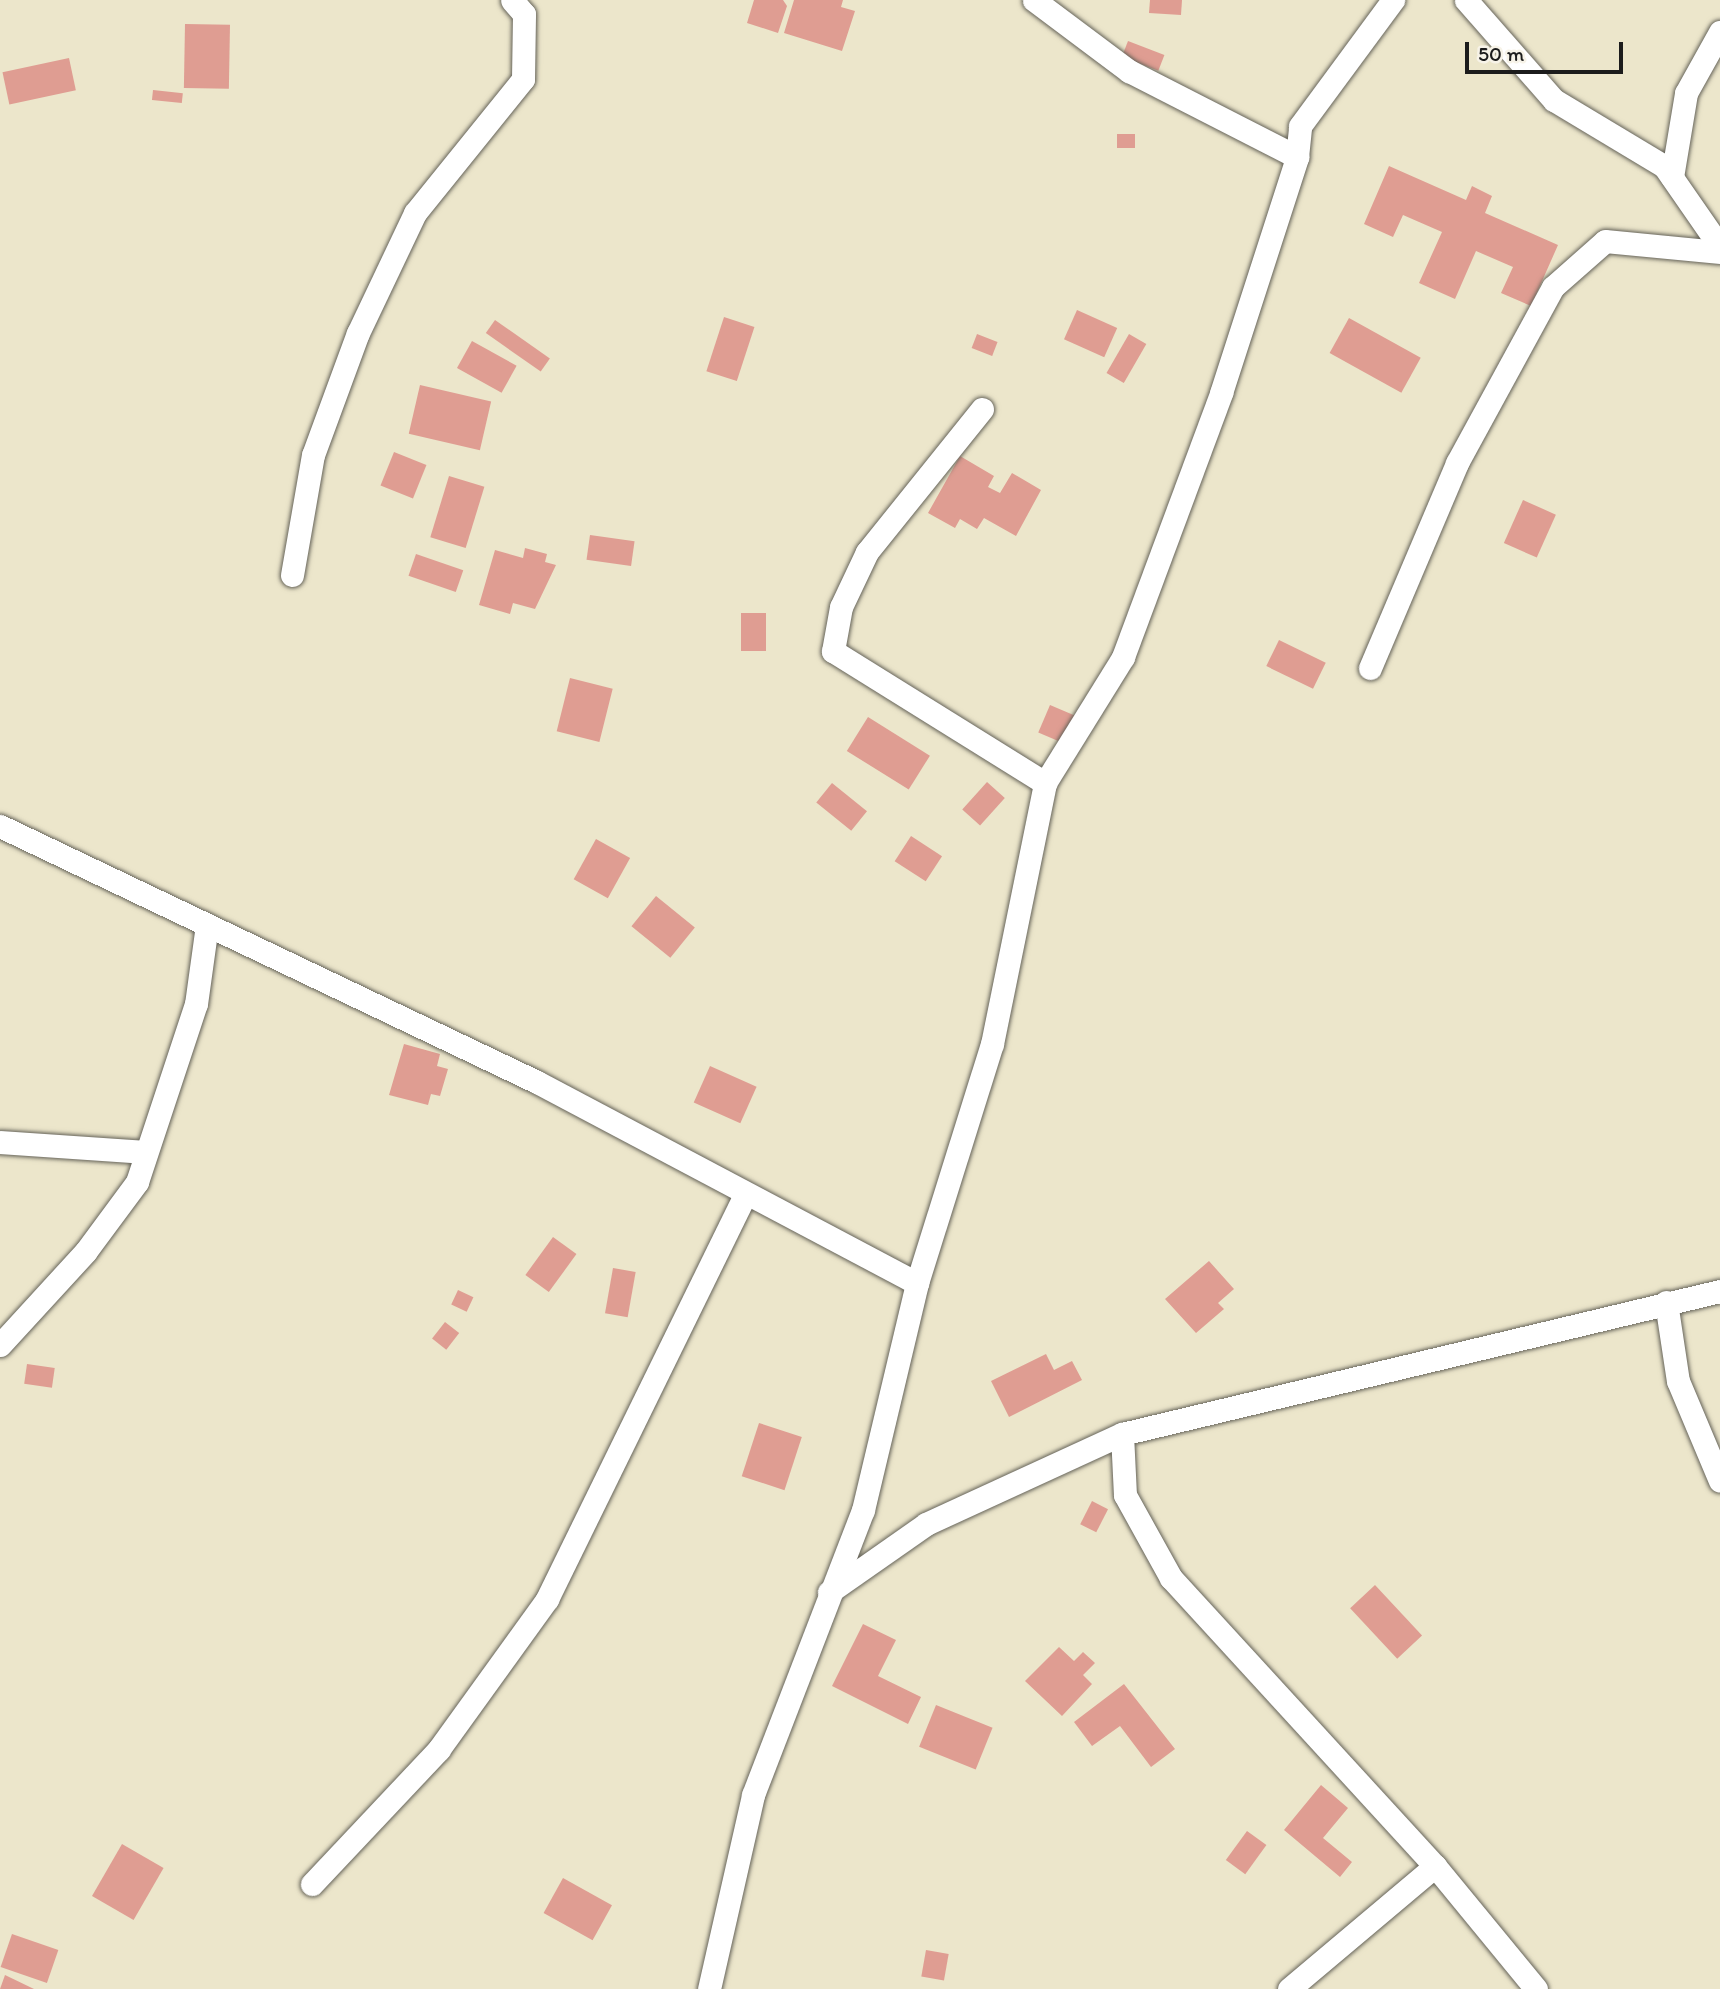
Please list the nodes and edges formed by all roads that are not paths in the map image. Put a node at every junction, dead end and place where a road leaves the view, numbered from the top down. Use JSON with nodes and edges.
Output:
{"nodes":[{"id":1,"x":513,"y":0,"type":"edge"},
{"id":2,"x":1034,"y":0,"type":"edge"},
{"id":3,"x":1392,"y":0,"type":"edge"},
{"id":4,"x":1466,"y":0,"type":"edge"},
{"id":5,"x":1720,"y":32,"type":"edge"},
{"id":6,"x":1297,"y":157,"type":"junction"},
{"id":7,"x":1672,"y":177,"type":"junction"},
{"id":8,"x":1720,"y":249,"type":"edge"},
{"id":9,"x":982,"y":409,"type":"dead end"},
{"id":10,"x":292,"y":576,"type":"dead end"},
{"id":11,"x":1370,"y":668,"type":"dead end"},
{"id":12,"x":1045,"y":783,"type":"junction"},
{"id":13,"x":0,"y":825,"type":"edge"},
{"id":14,"x":207,"y":925,"type":"junction"},
{"id":15,"x":0,"y":1142,"type":"edge"},
{"id":16,"x":146,"y":1152,"type":"junction"},
{"id":17,"x":745,"y":1194,"type":"junction"},
{"id":18,"x":917,"y":1283,"type":"junction"},
{"id":19,"x":1720,"y":1291,"type":"edge"},
{"id":20,"x":1666,"y":1302,"type":"junction"},
{"id":21,"x":0,"y":1345,"type":"edge"},
{"id":22,"x":1122,"y":1434,"type":"junction"},
{"id":23,"x":1720,"y":1481,"type":"edge"},
{"id":24,"x":829,"y":1592,"type":"junction"},
{"id":25,"x":1435,"y":1866,"type":"junction"},
{"id":26,"x":312,"y":1884,"type":"dead end"},
{"id":27,"x":709,"y":1989,"type":"edge"},
{"id":28,"x":1289,"y":1989,"type":"edge"},
{"id":29,"x":1536,"y":1989,"type":"edge"}],
"edges":[{"from":1,"to":10,"type":"street"},
{"from":2,"to":6,"type":"street"},
{"from":3,"to":6,"type":"street"},
{"from":4,"to":7,"type":"street"},
{"from":5,"to":7,"type":"street"},
{"from":6,"to":12,"type":"street"},
{"from":7,"to":8,"type":"street"},
{"from":8,"to":11,"type":"street"},
{"from":9,"to":12,"type":"street"},
{"from":12,"to":18,"type":"street"},
{"from":13,"to":14,"type":"street"},
{"from":14,"to":16,"type":"street"},
{"from":14,"to":17,"type":"street"},
{"from":15,"to":16,"type":"street"},
{"from":16,"to":21,"type":"street"},
{"from":17,"to":18,"type":"street"},
{"from":17,"to":26,"type":"street"},
{"from":18,"to":24,"type":"street"},
{"from":19,"to":20,"type":"street"},
{"from":20,"to":22,"type":"street"},
{"from":20,"to":23,"type":"street"},
{"from":22,"to":24,"type":"street"},
{"from":22,"to":25,"type":"street"},
{"from":24,"to":27,"type":"street"},
{"from":25,"to":28,"type":"street"},
{"from":25,"to":29,"type":"street"}]}
